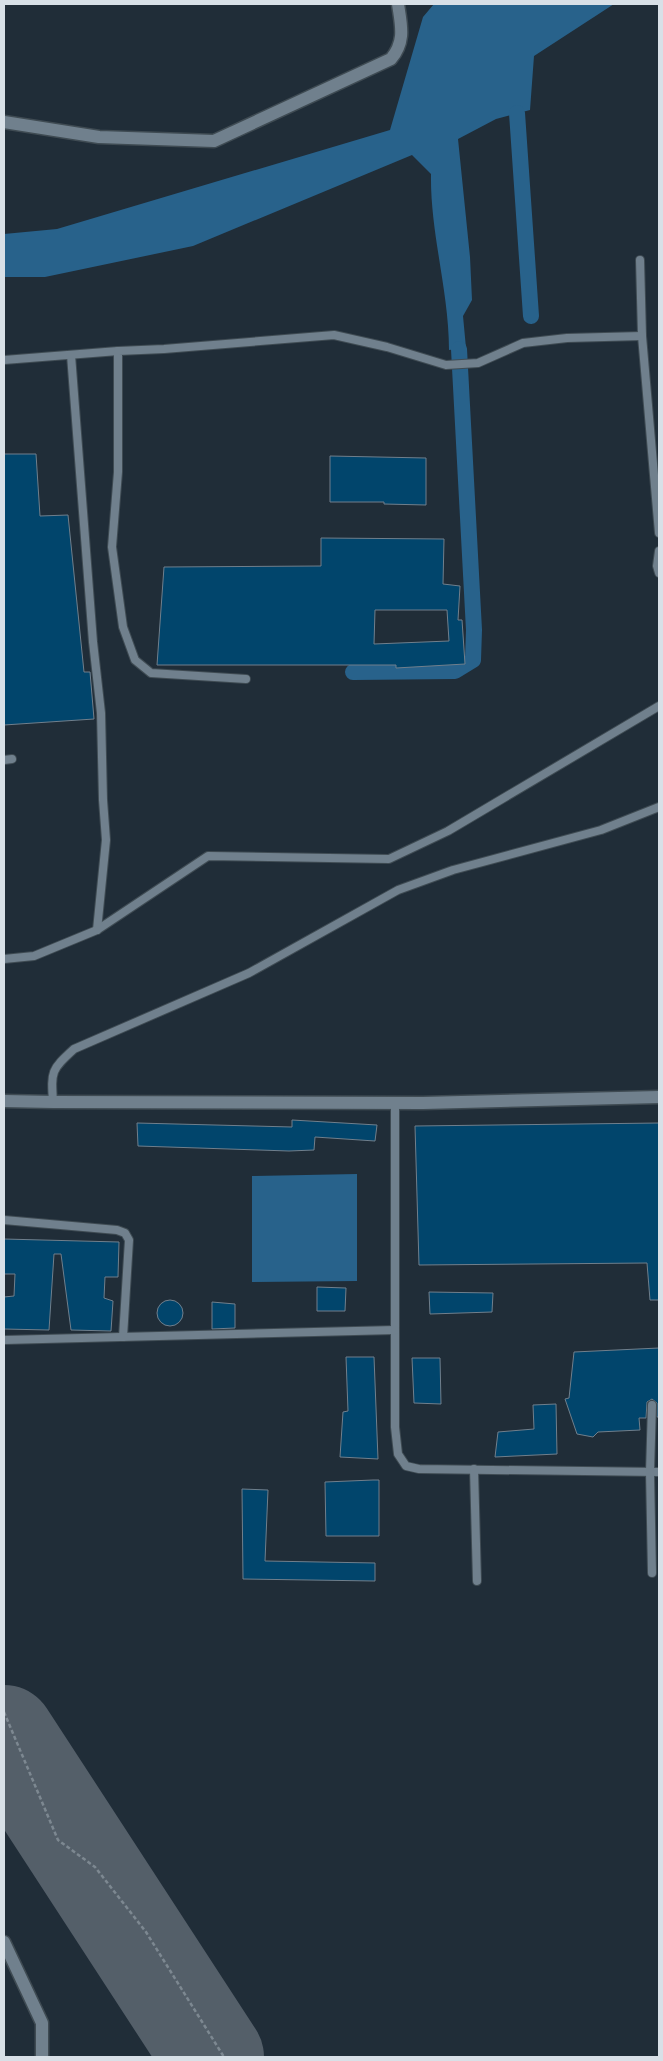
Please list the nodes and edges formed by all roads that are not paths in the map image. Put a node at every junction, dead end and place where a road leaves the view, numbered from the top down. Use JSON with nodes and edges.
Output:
{"nodes":[{"id":1,"x":398,"y":4,"type":"edge"},
{"id":2,"x":4,"y":122,"type":"edge"},
{"id":3,"x":640,"y":260,"type":"dead end"},
{"id":4,"x":642,"y":336,"type":"junction"},
{"id":5,"x":118,"y":351,"type":"junction"},
{"id":6,"x":70,"y":354,"type":"junction"},
{"id":7,"x":4,"y":360,"type":"edge"},
{"id":8,"x":659,"y":533,"type":"edge"},
{"id":9,"x":659,"y":552,"type":"edge"},
{"id":10,"x":659,"y":573,"type":"edge"},
{"id":11,"x":246,"y":679,"type":"dead end"},
{"id":12,"x":659,"y":706,"type":"edge"},
{"id":13,"x":659,"y":807,"type":"edge"},
{"id":14,"x":97,"y":930,"type":"junction"},
{"id":15,"x":4,"y":959,"type":"edge"},
{"id":16,"x":659,"y":1097,"type":"edge"},
{"id":17,"x":4,"y":1101,"type":"edge"},
{"id":18,"x":53,"y":1102,"type":"junction"},
{"id":19,"x":395,"y":1103,"type":"junction"},
{"id":20,"x":4,"y":1220,"type":"edge"},
{"id":21,"x":395,"y":1330,"type":"junction"},
{"id":22,"x":123,"y":1337,"type":"junction"},
{"id":23,"x":4,"y":1340,"type":"edge"},
{"id":24,"x":652,"y":1406,"type":"dead end"},
{"id":25,"x":474,"y":1469,"type":"junction"},
{"id":26,"x":650,"y":1472,"type":"junction"},
{"id":27,"x":659,"y":1472,"type":"edge"},
{"id":28,"x":652,"y":1573,"type":"dead end"},
{"id":29,"x":477,"y":1581,"type":"dead end"},
{"id":30,"x":4,"y":1942,"type":"edge"},
{"id":31,"x":42,"y":2057,"type":"edge"}],
"edges":[{"from":1,"to":2,"type":"street"},
{"from":3,"to":4,"type":"lane"},
{"from":4,"to":5,"type":"lane"},
{"from":4,"to":8,"type":"lane"},
{"from":5,"to":6,"type":"lane"},
{"from":5,"to":11,"type":"lane"},
{"from":6,"to":7,"type":"lane"},
{"from":6,"to":14,"type":"lane"},
{"from":9,"to":10,"type":"lane"},
{"from":12,"to":14,"type":"lane"},
{"from":13,"to":18,"type":"lane"},
{"from":14,"to":15,"type":"lane"},
{"from":16,"to":19,"type":"street"},
{"from":17,"to":18,"type":"street"},
{"from":18,"to":19,"type":"street"},
{"from":19,"to":21,"type":"lane"},
{"from":20,"to":22,"type":"lane"},
{"from":21,"to":22,"type":"lane"},
{"from":21,"to":25,"type":"lane"},
{"from":22,"to":23,"type":"lane"},
{"from":24,"to":26,"type":"lane"},
{"from":25,"to":26,"type":"lane"},
{"from":25,"to":29,"type":"lane"},
{"from":26,"to":27,"type":"lane"},
{"from":26,"to":28,"type":"lane"},
{"from":30,"to":31,"type":"street"}]}
